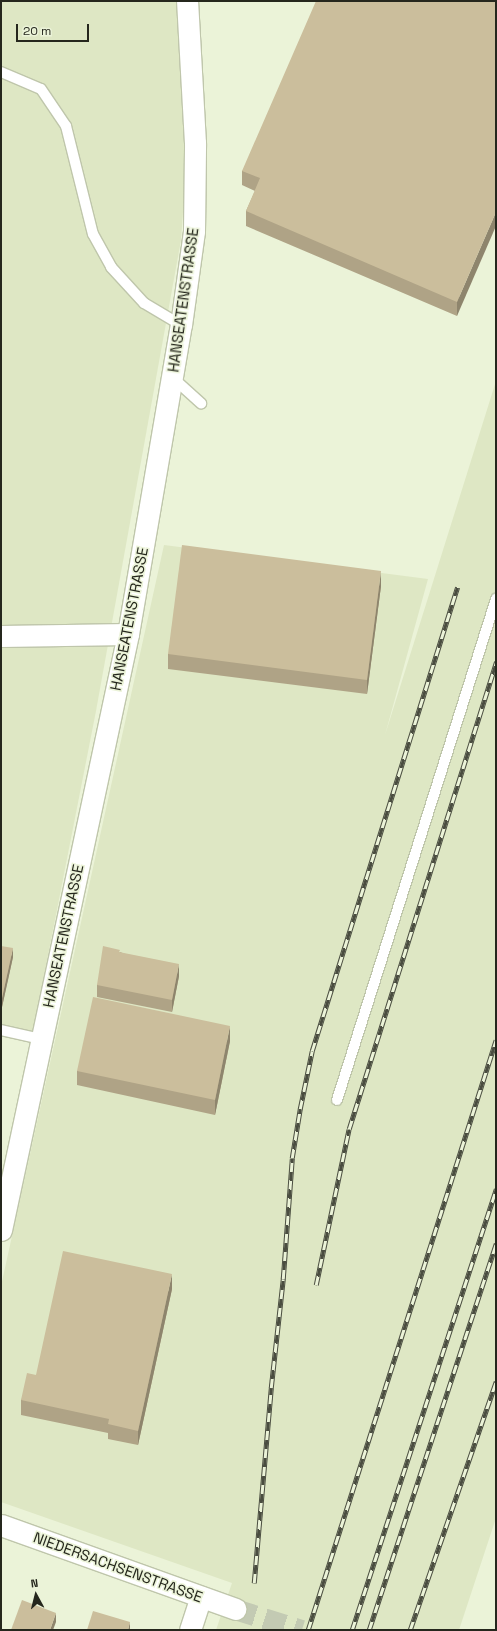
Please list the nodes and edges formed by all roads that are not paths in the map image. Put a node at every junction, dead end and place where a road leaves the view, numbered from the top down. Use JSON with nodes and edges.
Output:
{"nodes":[{"id":1,"x":187,"y":1,"type":"edge"},
{"id":2,"x":1,"y":72,"type":"edge"},
{"id":3,"x":181,"y":325,"type":"junction"},
{"id":4,"x":173,"y":378,"type":"junction"},
{"id":5,"x":201,"y":403,"type":"dead end"},
{"id":6,"x":496,"y":599,"type":"edge"},
{"id":7,"x":128,"y":634,"type":"junction"},
{"id":8,"x":1,"y":636,"type":"edge"},
{"id":9,"x":1,"y":1030,"type":"edge"},
{"id":10,"x":41,"y":1039,"type":"junction"},
{"id":11,"x":337,"y":1100,"type":"dead end"},
{"id":12,"x":1,"y":1230,"type":"edge"},
{"id":13,"x":1,"y":1525,"type":"edge"},
{"id":14,"x":201,"y":1597,"type":"junction"},
{"id":15,"x":235,"y":1609,"type":"tunnel mouth"},
{"id":16,"x":190,"y":1630,"type":"edge"}],
"edges":[{"from":1,"to":3,"type":"street","name":"HANSEATENSTRASSE"},
{"from":2,"to":3,"type":"lane"},
{"from":3,"to":4,"type":"street","name":"HANSEATENSTRASSE"},
{"from":4,"to":5,"type":"lane"},
{"from":4,"to":7,"type":"street","name":"HANSEATENSTRASSE"},
{"from":6,"to":11,"type":"lane"},
{"from":7,"to":8,"type":"street"},
{"from":7,"to":10,"type":"street","name":"HANSEATENSTRASSE"},
{"from":9,"to":10,"type":"lane"},
{"from":10,"to":12,"type":"street","name":"HANSEATENSTRASSE"},
{"from":13,"to":14,"type":"street","name":"NIEDERSACHSENSTRASSE"},
{"from":14,"to":15,"type":"street","name":"NIEDERSACHSENSTRASSE"},
{"from":14,"to":16,"type":"street"}]}
